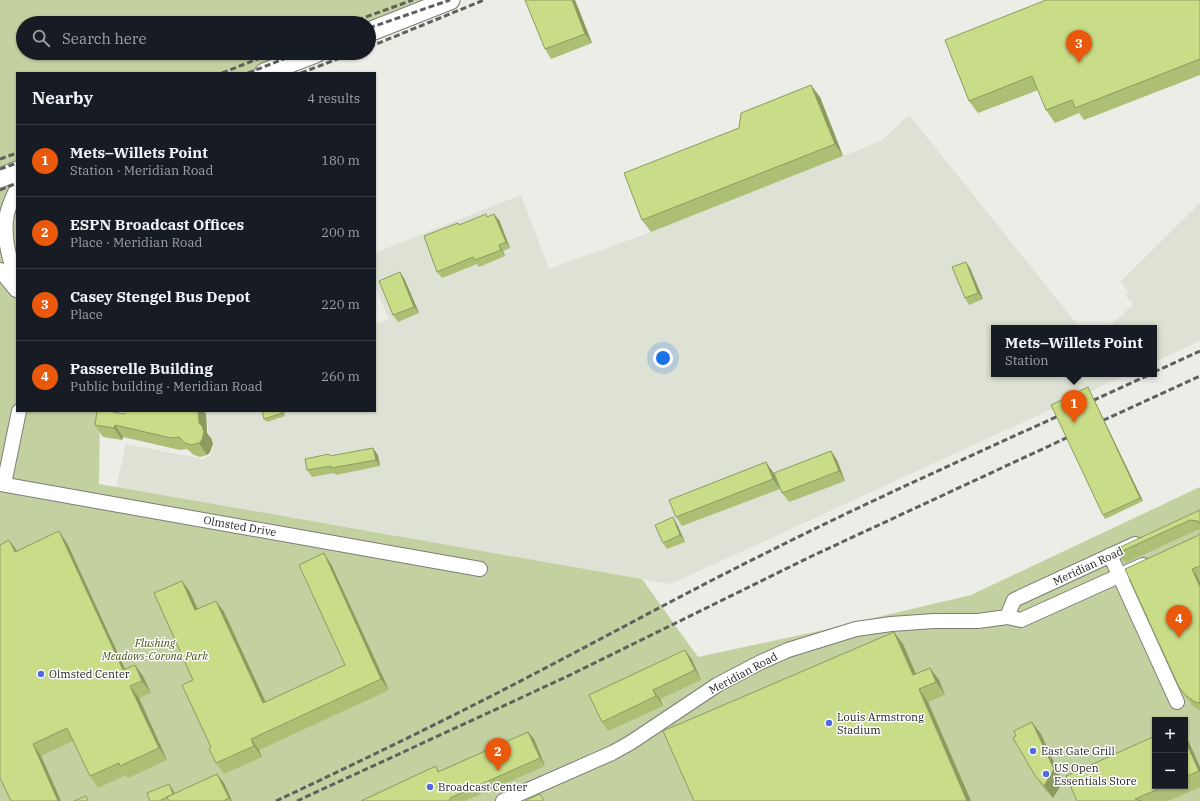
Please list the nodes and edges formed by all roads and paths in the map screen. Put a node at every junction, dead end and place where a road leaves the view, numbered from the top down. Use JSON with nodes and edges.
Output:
{"nodes":[{"id":1,"x":450,"y":0,"type":"edge"},
{"id":2,"x":376,"y":29,"type":"edge"},
{"id":3,"x":298,"y":60,"type":"edge"},
{"id":4,"x":267,"y":72,"type":"edge"},
{"id":5,"x":16,"y":171,"type":"edge"},
{"id":6,"x":0,"y":178,"type":"edge"},
{"id":7,"x":16,"y":191,"type":"edge"},
{"id":8,"x":0,"y":270,"type":"edge"},
{"id":9,"x":16,"y":280,"type":"edge"},
{"id":10,"x":16,"y":291,"type":"edge"},
{"id":11,"x":19,"y":412,"type":"edge"},
{"id":12,"x":2,"y":484,"type":"edge"},
{"id":13,"x":1146,"y":538,"type":"edge"},
{"id":14,"x":1110,"y":555,"type":"junction"},
{"id":15,"x":1157,"y":558,"type":"edge"},
{"id":16,"x":480,"y":568,"type":"dead end"},
{"id":17,"x":1119,"y":576,"type":"junction"},
{"id":18,"x":1007,"y":617,"type":"junction"},
{"id":19,"x":1177,"y":702,"type":"dead end"},
{"id":20,"x":503,"y":801,"type":"edge"}],
"edges":[{"from":1,"to":2,"type":"main road"},
{"from":3,"to":4,"type":"main road"},
{"from":5,"to":6,"type":"main road"},
{"from":7,"to":9,"type":"street"},
{"from":8,"to":10,"type":"street"},
{"from":11,"to":12,"type":"street"},
{"from":12,"to":16,"type":"street","name":"Olmsted Drive"},
{"from":13,"to":14,"type":"street","name":"Meridian Road"},
{"from":14,"to":17,"type":"street"},
{"from":14,"to":18,"type":"street","name":"Meridian Road"},
{"from":15,"to":17,"type":"street","name":"Meridian Road"},
{"from":17,"to":18,"type":"street","name":"Meridian Road"},
{"from":17,"to":19,"type":"street"},
{"from":18,"to":20,"type":"street","name":"Meridian Road"}]}
